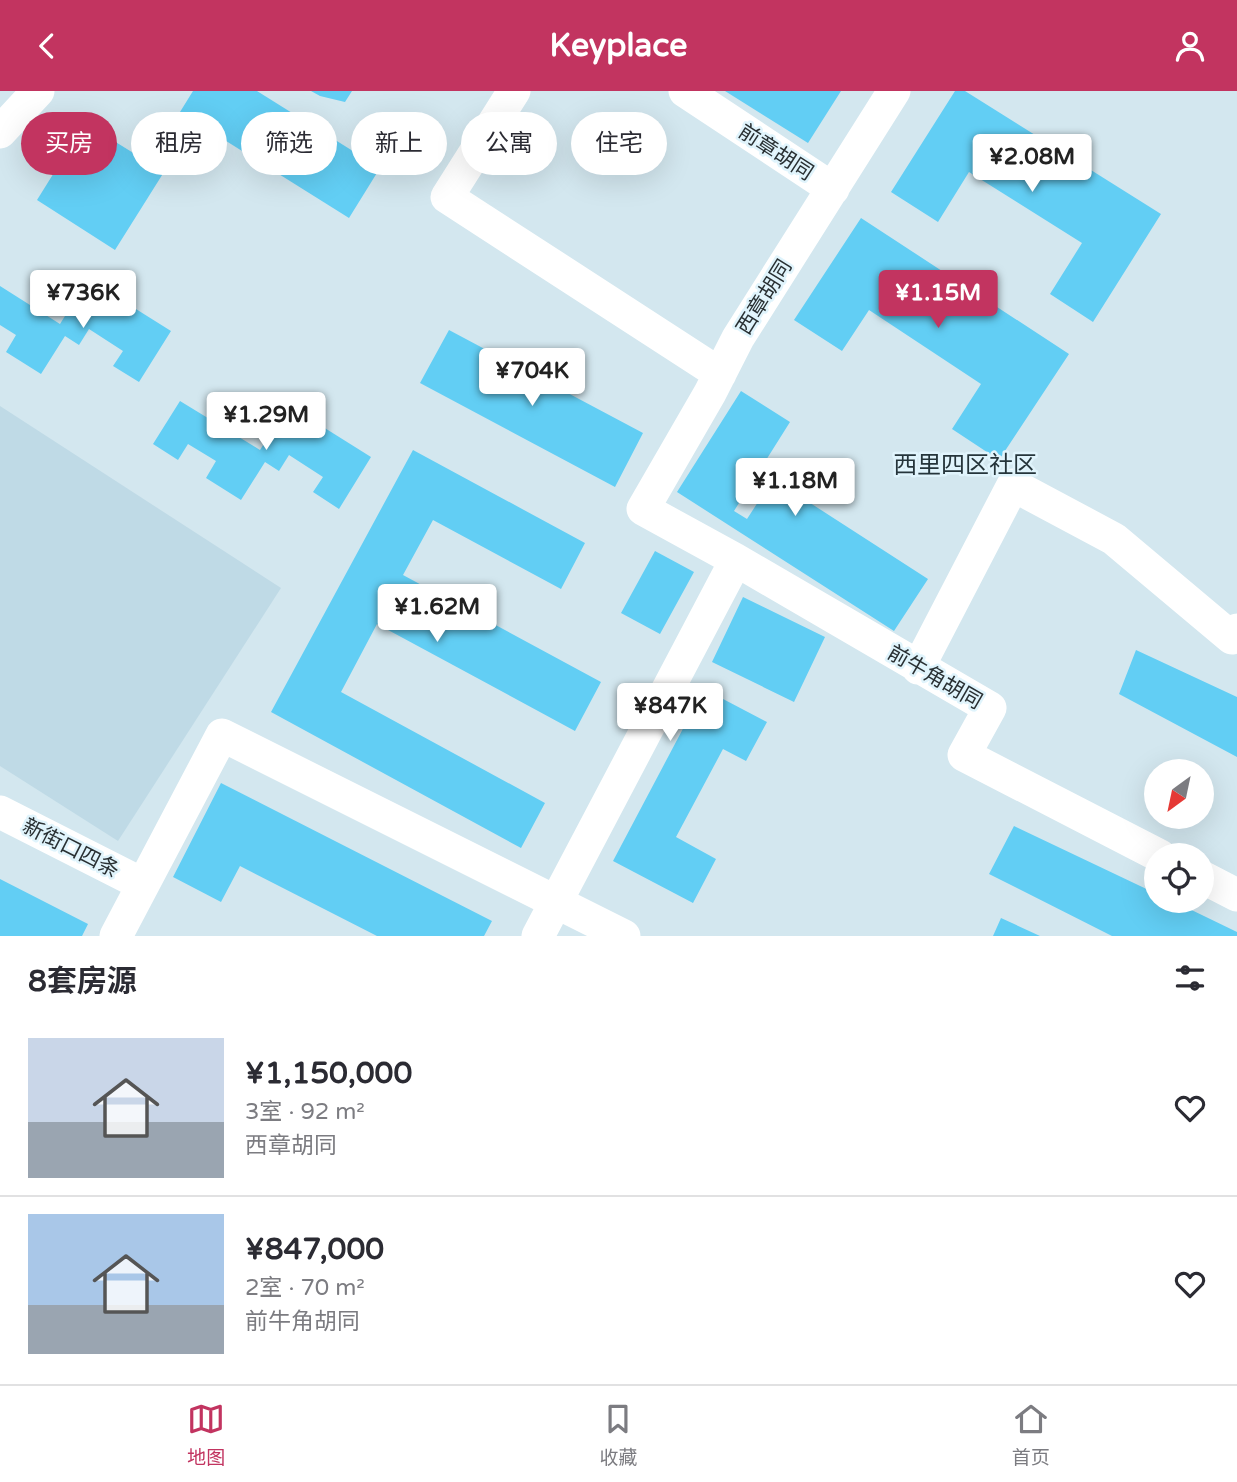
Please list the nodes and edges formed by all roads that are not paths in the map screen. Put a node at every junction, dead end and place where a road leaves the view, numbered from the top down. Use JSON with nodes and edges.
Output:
{"nodes":[{"id":1,"x":38,"y":91,"type":"edge"},
{"id":2,"x":514,"y":91,"type":"edge"},
{"id":3,"x":685,"y":91,"type":"edge"},
{"id":4,"x":894,"y":91,"type":"edge"},
{"id":5,"x":0,"y":132,"type":"edge"},
{"id":6,"x":833,"y":189,"type":"junction"},
{"id":7,"x":720,"y":375,"type":"junction"},
{"id":8,"x":643,"y":509,"type":"joint"},
{"id":9,"x":736,"y":560,"type":"junction"},
{"id":10,"x":1237,"y":630,"type":"edge"},
{"id":11,"x":918,"y":668,"type":"junction"},
{"id":12,"x":0,"y":812,"type":"edge"},
{"id":13,"x":1144,"y":848,"type":"edge"},
{"id":14,"x":1214,"y":883,"type":"edge"},
{"id":15,"x":142,"y":884,"type":"junction"},
{"id":16,"x":1237,"y":895,"type":"edge"},
{"id":17,"x":556,"y":901,"type":"junction"},
{"id":18,"x":116,"y":936,"type":"edge"},
{"id":19,"x":538,"y":936,"type":"edge"},
{"id":20,"x":624,"y":936,"type":"edge"}],
"edges":[{"from":1,"to":5,"type":"street"},
{"from":2,"to":7,"type":"street"},
{"from":3,"to":6,"type":"street","name":"前章胡同"},
{"from":4,"to":6,"type":"street","name":"西章胡同"},
{"from":6,"to":7,"type":"street","name":"西章胡同"},
{"from":7,"to":8,"type":"street","name":"西章胡同"},
{"from":8,"to":9,"type":"street","name":"前牛角胡同"},
{"from":9,"to":11,"type":"street","name":"前牛角胡同"},
{"from":9,"to":17,"type":"street"},
{"from":10,"to":11,"type":"street"},
{"from":11,"to":13,"type":"street","name":"前牛角胡同"},
{"from":12,"to":15,"type":"street","name":"新街口四条"},
{"from":14,"to":16,"type":"street"},
{"from":15,"to":17,"type":"street"},
{"from":15,"to":18,"type":"street"},
{"from":17,"to":19,"type":"street"},
{"from":17,"to":20,"type":"street"}]}
